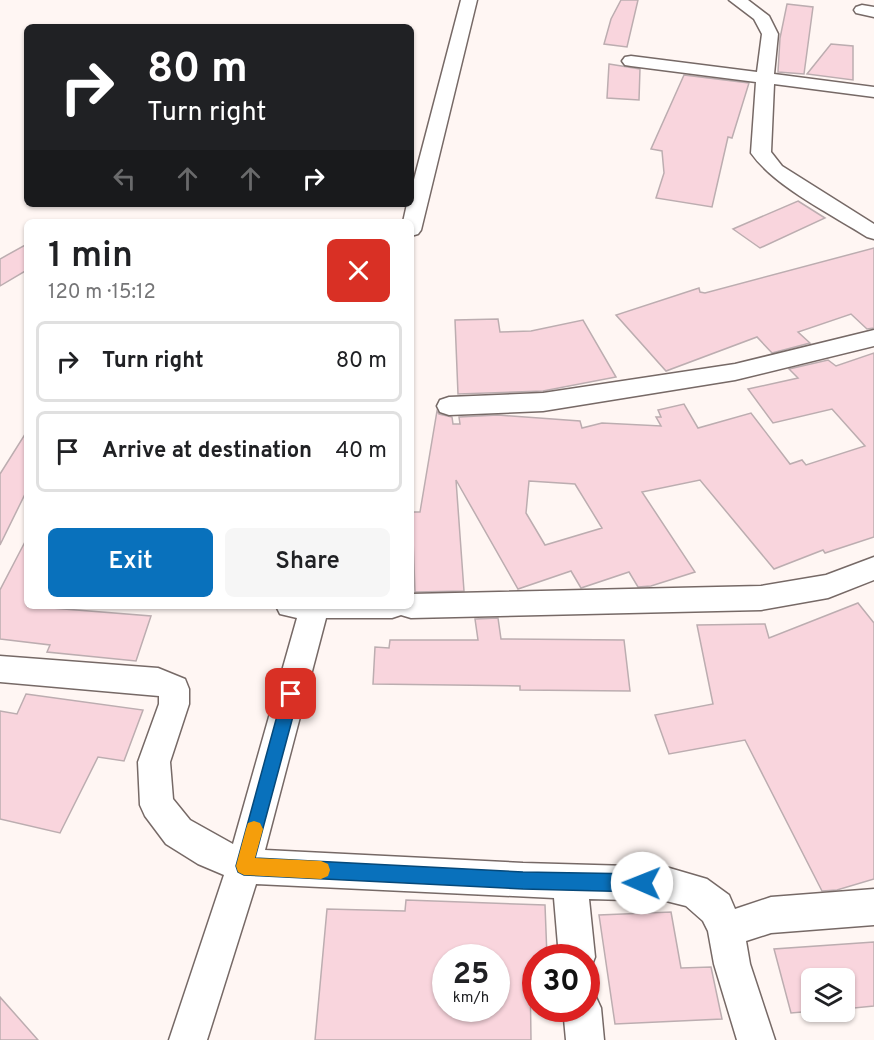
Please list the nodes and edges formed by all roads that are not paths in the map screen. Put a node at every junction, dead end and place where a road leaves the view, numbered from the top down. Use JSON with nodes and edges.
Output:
{"nodes":[{"id":1,"x":469,"y":0,"type":"edge"},
{"id":2,"x":767,"y":2,"type":"dead end"},
{"id":3,"x":744,"y":3,"type":"edge"},
{"id":4,"x":631,"y":61,"type":"dead end"},
{"id":5,"x":765,"y":80,"type":"junction"},
{"id":6,"x":874,"y":92,"type":"edge"},
{"id":7,"x":414,"y":219,"type":"edge"},
{"id":8,"x":874,"y":233,"type":"edge"},
{"id":9,"x":874,"y":338,"type":"edge"},
{"id":10,"x":449,"y":406,"type":"dead end"},
{"id":11,"x":874,"y":568,"type":"edge"},
{"id":12,"x":414,"y":606,"type":"edge"},
{"id":13,"x":306,"y":609,"type":"edge"},
{"id":14,"x":0,"y":669,"type":"edge"},
{"id":15,"x":244,"y":866,"type":"junction"},
{"id":16,"x":570,"y":882,"type":"junction"},
{"id":17,"x":874,"y":907,"type":"edge"},
{"id":18,"x":726,"y":930,"type":"junction"},
{"id":19,"x":576,"y":944,"type":"edge"},
{"id":20,"x":583,"y":1022,"type":"edge"},
{"id":21,"x":188,"y":1040,"type":"edge"},
{"id":22,"x":585,"y":1040,"type":"edge"},
{"id":23,"x":756,"y":1040,"type":"edge"}],
"edges":[{"from":1,"to":7,"type":"street"},
{"from":2,"to":3,"type":"street"},
{"from":3,"to":5,"type":"street"},
{"from":4,"to":5,"type":"street"},
{"from":5,"to":6,"type":"street"},
{"from":5,"to":8,"type":"street"},
{"from":9,"to":10,"type":"street"},
{"from":11,"to":12,"type":"street"},
{"from":13,"to":15,"type":"street"},
{"from":14,"to":15,"type":"street"},
{"from":15,"to":16,"type":"street"},
{"from":15,"to":21,"type":"street"},
{"from":16,"to":18,"type":"street"},
{"from":16,"to":19,"type":"street"},
{"from":17,"to":18,"type":"street"},
{"from":18,"to":23,"type":"street"},
{"from":20,"to":22,"type":"street"}]}
